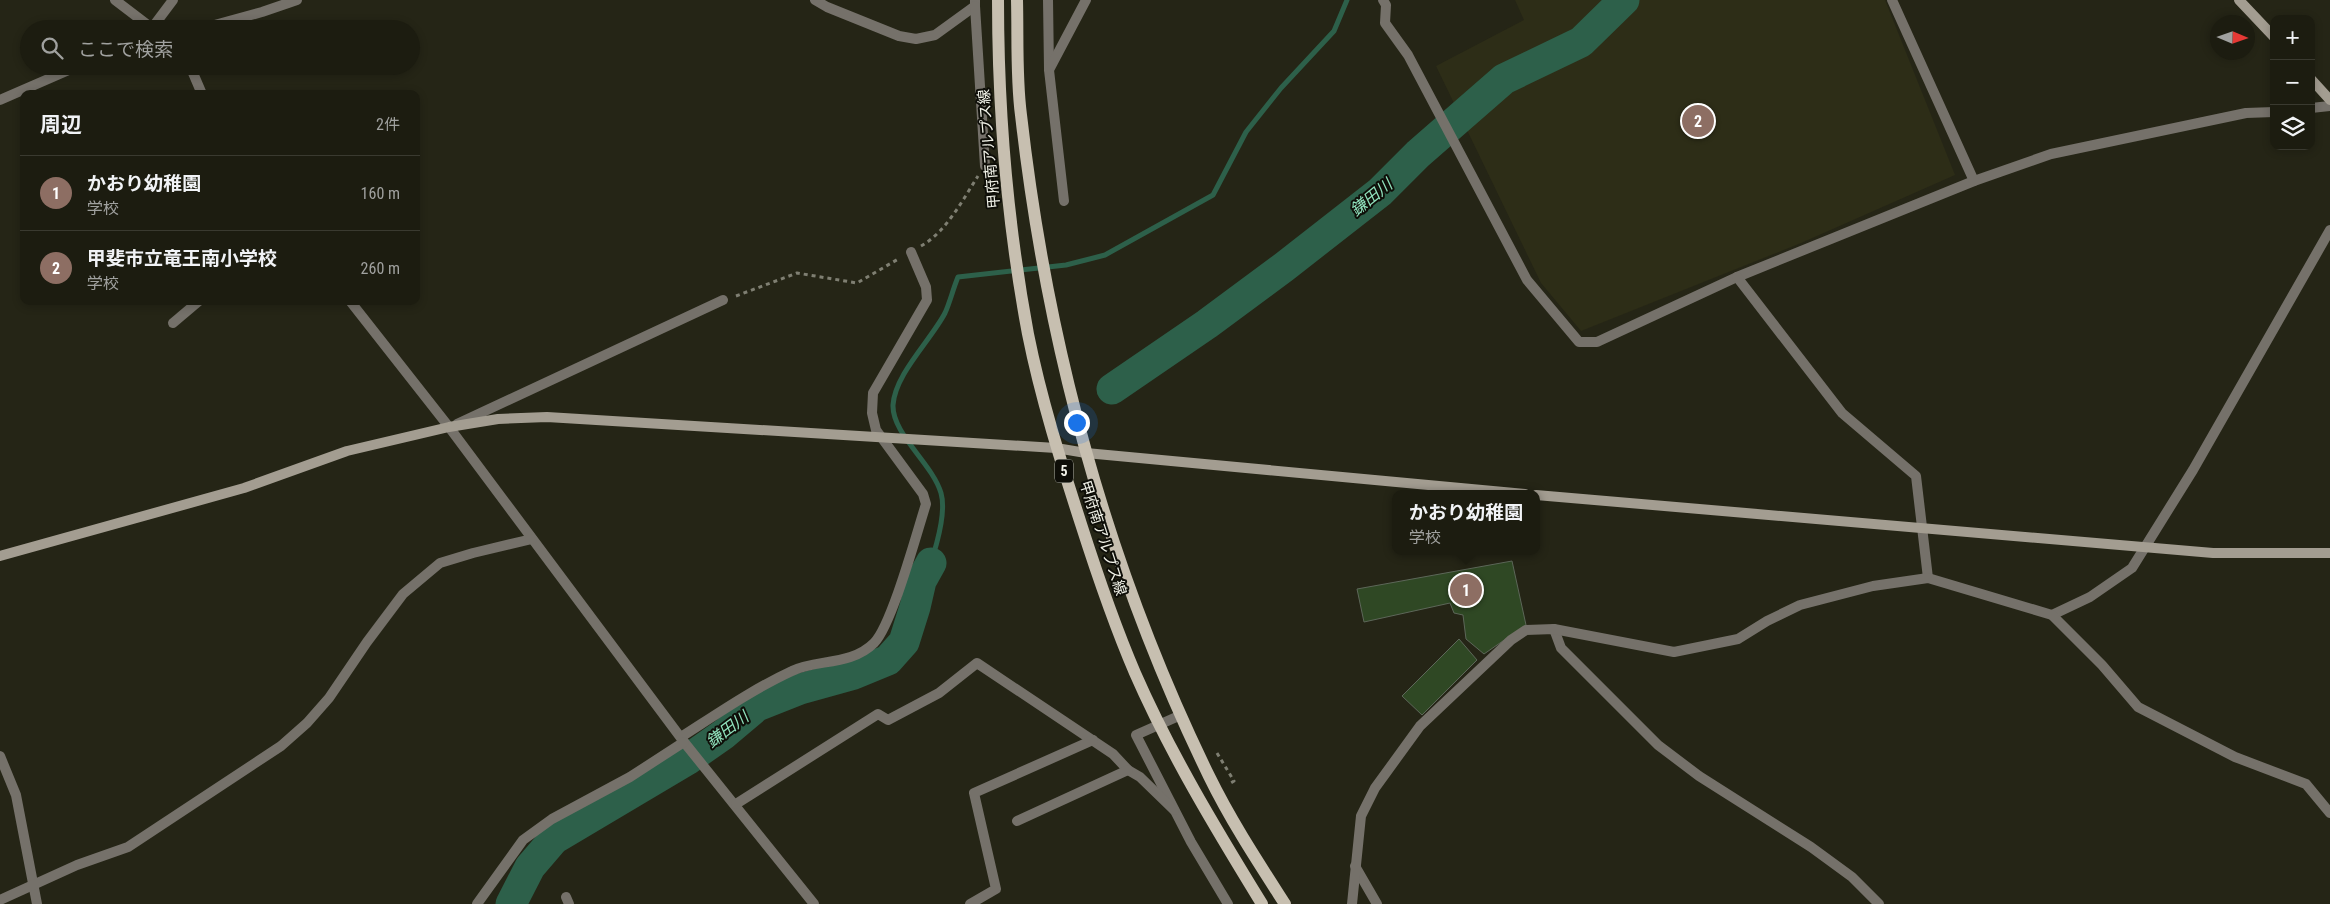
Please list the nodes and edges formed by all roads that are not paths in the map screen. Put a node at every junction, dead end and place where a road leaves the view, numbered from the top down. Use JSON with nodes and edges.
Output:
{"nodes":[{"id":1,"x":115,"y":0,"type":"edge"},
{"id":2,"x":173,"y":0,"type":"edge"},
{"id":3,"x":297,"y":0,"type":"edge"},
{"id":4,"x":815,"y":0,"type":"edge"},
{"id":5,"x":998,"y":0,"type":"edge"},
{"id":6,"x":1017,"y":0,"type":"edge"},
{"id":7,"x":1048,"y":0,"type":"edge"},
{"id":8,"x":1086,"y":0,"type":"edge"},
{"id":9,"x":1892,"y":0,"type":"edge"},
{"id":10,"x":2239,"y":0,"type":"edge"},
{"id":11,"x":1387,"y":2,"type":"edge"},
{"id":12,"x":975,"y":3,"type":"edge"},
{"id":13,"x":141,"y":20,"type":"edge"},
{"id":14,"x":158,"y":20,"type":"edge"},
{"id":15,"x":233,"y":20,"type":"edge"},
{"id":16,"x":2270,"y":33,"type":"edge"},
{"id":17,"x":1050,"y":70,"type":"junction"},
{"id":18,"x":57,"y":75,"type":"edge"},
{"id":19,"x":194,"y":75,"type":"edge"},
{"id":20,"x":2315,"y":83,"type":"edge"},
{"id":21,"x":23,"y":90,"type":"edge"},
{"id":22,"x":200,"y":90,"type":"edge"},
{"id":23,"x":20,"y":91,"type":"edge"},
{"id":24,"x":0,"y":100,"type":"edge"},
{"id":25,"x":2330,"y":100,"type":"edge"},
{"id":26,"x":2330,"y":106,"type":"edge"},
{"id":27,"x":2315,"y":108,"type":"edge"},
{"id":28,"x":2270,"y":112,"type":"edge"},
{"id":29,"x":985,"y":166,"type":"road end"},
{"id":30,"x":1974,"y":181,"type":"junction"},
{"id":31,"x":1064,"y":201,"type":"dead end"},
{"id":32,"x":2330,"y":230,"type":"edge"},
{"id":33,"x":911,"y":252,"type":"road end"},
{"id":34,"x":1737,"y":277,"type":"junction"},
{"id":35,"x":723,"y":300,"type":"road end"},
{"id":36,"x":194,"y":305,"type":"edge"},
{"id":37,"x":353,"y":305,"type":"edge"},
{"id":38,"x":172,"y":323,"type":"dead end"},
{"id":39,"x":449,"y":428,"type":"junction"},
{"id":40,"x":887,"y":438,"type":"junction"},
{"id":41,"x":1056,"y":448,"type":"junction"},
{"id":42,"x":1086,"y":453,"type":"junction"},
{"id":43,"x":1482,"y":490,"type":"edge"},
{"id":44,"x":1540,"y":495,"type":"edge"},
{"id":45,"x":1921,"y":527,"type":"junction"},
{"id":46,"x":532,"y":540,"type":"junction"},
{"id":47,"x":2146,"y":546,"type":"junction"},
{"id":48,"x":2330,"y":553,"type":"edge"},
{"id":49,"x":0,"y":556,"type":"edge"},
{"id":50,"x":1928,"y":578,"type":"junction"},
{"id":51,"x":2052,"y":615,"type":"junction"},
{"id":52,"x":1554,"y":629,"type":"junction"},
{"id":53,"x":1181,"y":715,"type":"junction"},
{"id":54,"x":1160,"y":724,"type":"junction"},
{"id":55,"x":1093,"y":740,"type":"junction"},
{"id":56,"x":683,"y":741,"type":"junction"},
{"id":57,"x":0,"y":756,"type":"edge"},
{"id":58,"x":1128,"y":770,"type":"junction"},
{"id":59,"x":736,"y":804,"type":"junction"},
{"id":60,"x":1174,"y":810,"type":"junction"},
{"id":61,"x":2330,"y":813,"type":"edge"},
{"id":62,"x":1017,"y":821,"type":"dead end"},
{"id":63,"x":1355,"y":866,"type":"junction"},
{"id":64,"x":33,"y":885,"type":"junction"},
{"id":65,"x":0,"y":900,"type":"edge"},
{"id":66,"x":37,"y":904,"type":"edge"},
{"id":67,"x":477,"y":904,"type":"edge"},
{"id":68,"x":814,"y":904,"type":"edge"},
{"id":69,"x":970,"y":904,"type":"edge"},
{"id":70,"x":1228,"y":904,"type":"edge"},
{"id":71,"x":1262,"y":904,"type":"edge"},
{"id":72,"x":1285,"y":904,"type":"edge"},
{"id":73,"x":1352,"y":904,"type":"edge"},
{"id":74,"x":1377,"y":904,"type":"edge"},
{"id":75,"x":1879,"y":904,"type":"edge"}],
"edges":[{"from":1,"to":13,"type":"street"},
{"from":2,"to":14,"type":"street"},
{"from":3,"to":15,"type":"street"},
{"from":4,"to":12,"type":"street"},
{"from":5,"to":41,"type":"main road","name":"甲府南アルプス線","number":"5"},
{"from":6,"to":42,"type":"main road","name":"甲府南アルプス線","number":"5"},
{"from":7,"to":17,"type":"street"},
{"from":8,"to":17,"type":"street"},
{"from":9,"to":30,"type":"street"},
{"from":10,"to":16,"type":"street"},
{"from":11,"to":34,"type":"street"},
{"from":12,"to":29,"type":"street"},
{"from":17,"to":31,"type":"street"},
{"from":18,"to":21,"type":"street"},
{"from":19,"to":22,"type":"street"},
{"from":20,"to":25,"type":"street"},
{"from":23,"to":24,"type":"street"},
{"from":26,"to":27,"type":"street"},
{"from":28,"to":30,"type":"street"},
{"from":30,"to":34,"type":"street"},
{"from":32,"to":47,"type":"street"},
{"from":33,"to":40,"type":"street"},
{"from":34,"to":45,"type":"street"},
{"from":35,"to":39,"type":"street"},
{"from":36,"to":38,"type":"street"},
{"from":37,"to":39,"type":"street"},
{"from":39,"to":40,"type":"street"},
{"from":39,"to":46,"type":"street"},
{"from":39,"to":49,"type":"street"},
{"from":40,"to":41,"type":"street"},
{"from":40,"to":56,"type":"street"},
{"from":41,"to":42,"type":"street"},
{"from":41,"to":54,"type":"main road","name":"甲府南アルプス線","number":"5"},
{"from":42,"to":43,"type":"street"},
{"from":42,"to":53,"type":"main road","name":"甲府南アルプス線","number":"5"},
{"from":44,"to":45,"type":"street"},
{"from":45,"to":47,"type":"street"},
{"from":45,"to":50,"type":"street"},
{"from":46,"to":56,"type":"street"},
{"from":46,"to":64,"type":"street"},
{"from":47,"to":48,"type":"street"},
{"from":47,"to":51,"type":"street"},
{"from":50,"to":51,"type":"street"},
{"from":50,"to":52,"type":"street"},
{"from":51,"to":61,"type":"street"},
{"from":52,"to":63,"type":"street"},
{"from":52,"to":75,"type":"street"},
{"from":53,"to":54,"type":"street"},
{"from":53,"to":72,"type":"main road","name":"甲府南アルプス線","number":"5"},
{"from":54,"to":60,"type":"street"},
{"from":54,"to":71,"type":"main road","name":"甲府南アルプス線","number":"5"},
{"from":55,"to":58,"type":"street"},
{"from":55,"to":59,"type":"street"},
{"from":55,"to":69,"type":"street"},
{"from":56,"to":59,"type":"street"},
{"from":56,"to":67,"type":"street"},
{"from":57,"to":64,"type":"street"},
{"from":58,"to":60,"type":"street"},
{"from":58,"to":62,"type":"street"},
{"from":59,"to":68,"type":"street"},
{"from":60,"to":70,"type":"street"},
{"from":63,"to":73,"type":"street"},
{"from":63,"to":74,"type":"street"},
{"from":64,"to":65,"type":"street"},
{"from":64,"to":66,"type":"street"}]}
